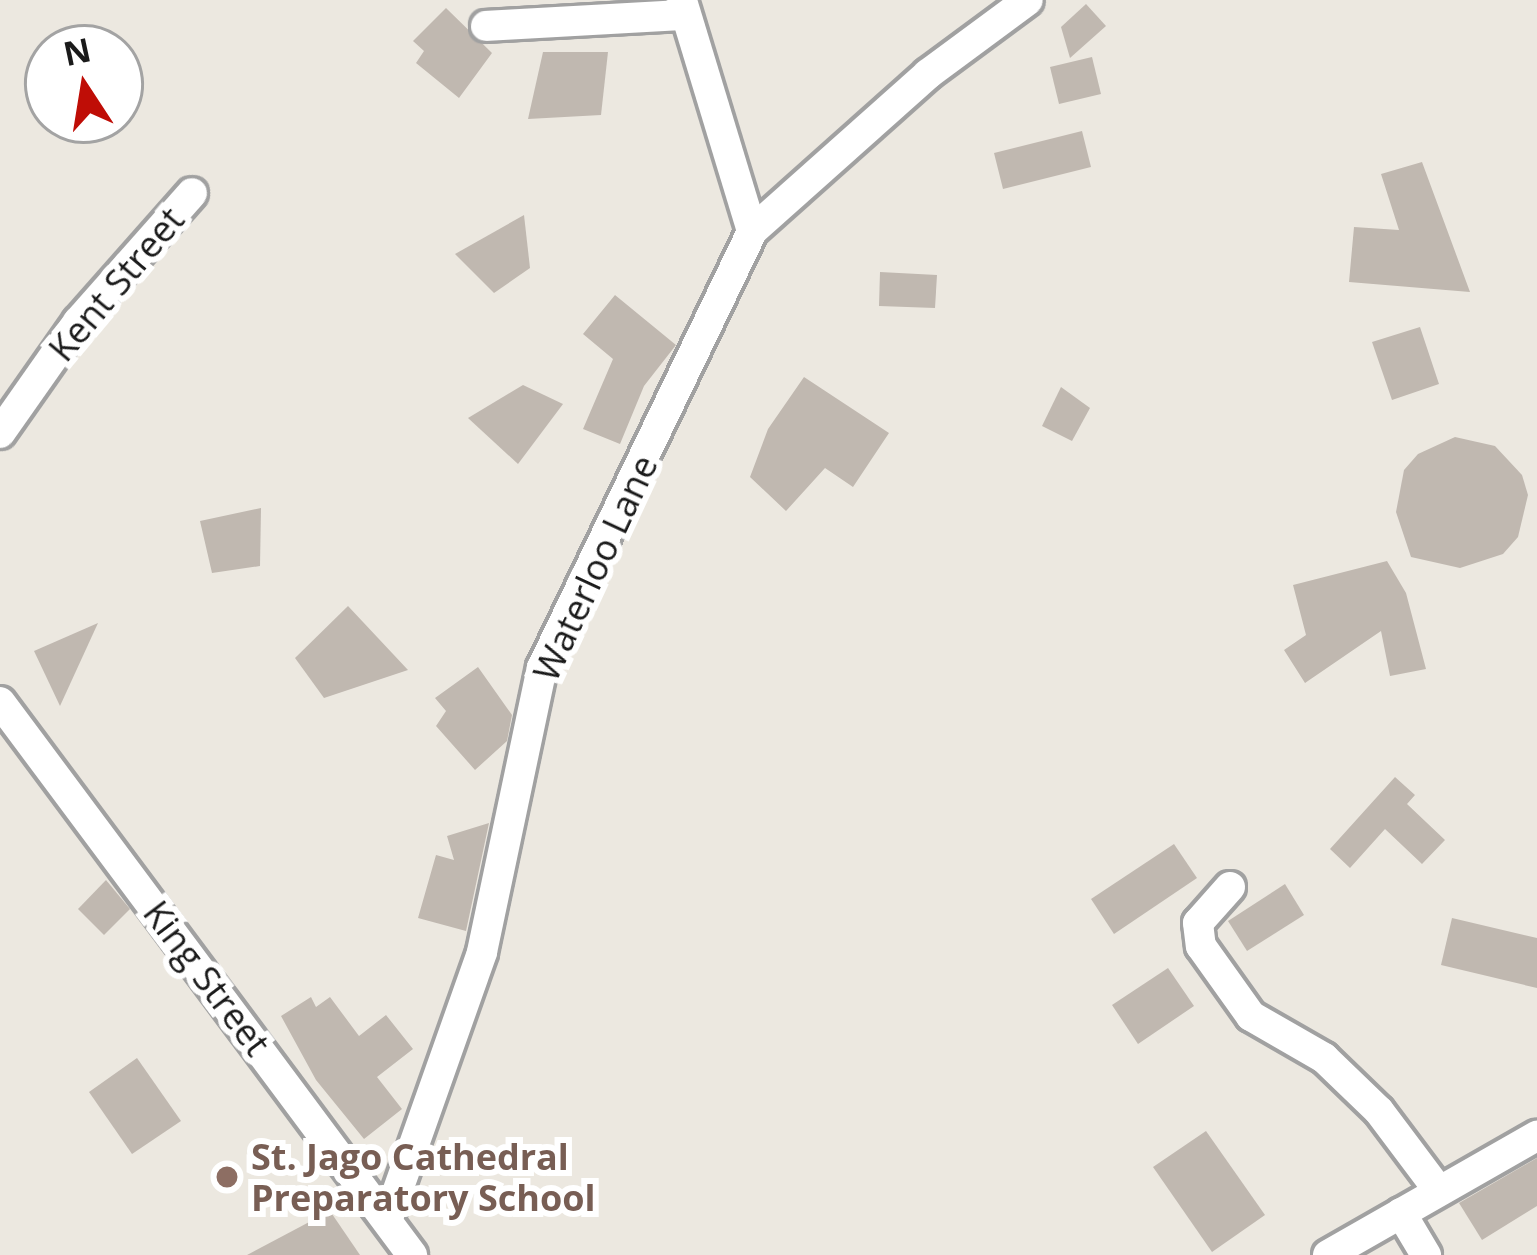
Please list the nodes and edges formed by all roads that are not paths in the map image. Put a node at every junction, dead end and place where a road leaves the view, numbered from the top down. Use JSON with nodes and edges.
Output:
{"nodes":[{"id":1,"x":1028,"y":0,"type":"edge"},
{"id":2,"x":684,"y":7,"type":"edge"},
{"id":3,"x":486,"y":26,"type":"dead end"},
{"id":4,"x":192,"y":193,"type":"dead end"},
{"id":5,"x":752,"y":230,"type":"junction"},
{"id":6,"x":0,"y":434,"type":"edge"},
{"id":7,"x":0,"y":702,"type":"edge"},
{"id":8,"x":1230,"y":887,"type":"dead end"},
{"id":9,"x":1537,"y":1136,"type":"edge"},
{"id":10,"x":1439,"y":1191,"type":"junction"},
{"id":11,"x":1401,"y":1213,"type":"junction"},
{"id":12,"x":388,"y":1218,"type":"junction"},
{"id":13,"x":412,"y":1255,"type":"edge"},
{"id":14,"x":1328,"y":1255,"type":"edge"},
{"id":15,"x":1426,"y":1255,"type":"edge"}],
"edges":[{"from":1,"to":5,"type":"street"},
{"from":2,"to":3,"type":"street"},
{"from":2,"to":5,"type":"street"},
{"from":4,"to":6,"type":"street","name":"Kent Street"},
{"from":5,"to":12,"type":"street","name":"Waterloo Lane"},
{"from":7,"to":12,"type":"street","name":"King Street"},
{"from":8,"to":10,"type":"street"},
{"from":9,"to":10,"type":"street"},
{"from":10,"to":11,"type":"street"},
{"from":11,"to":14,"type":"street"},
{"from":11,"to":15,"type":"street"},
{"from":12,"to":13,"type":"street","name":"King Street"}]}
